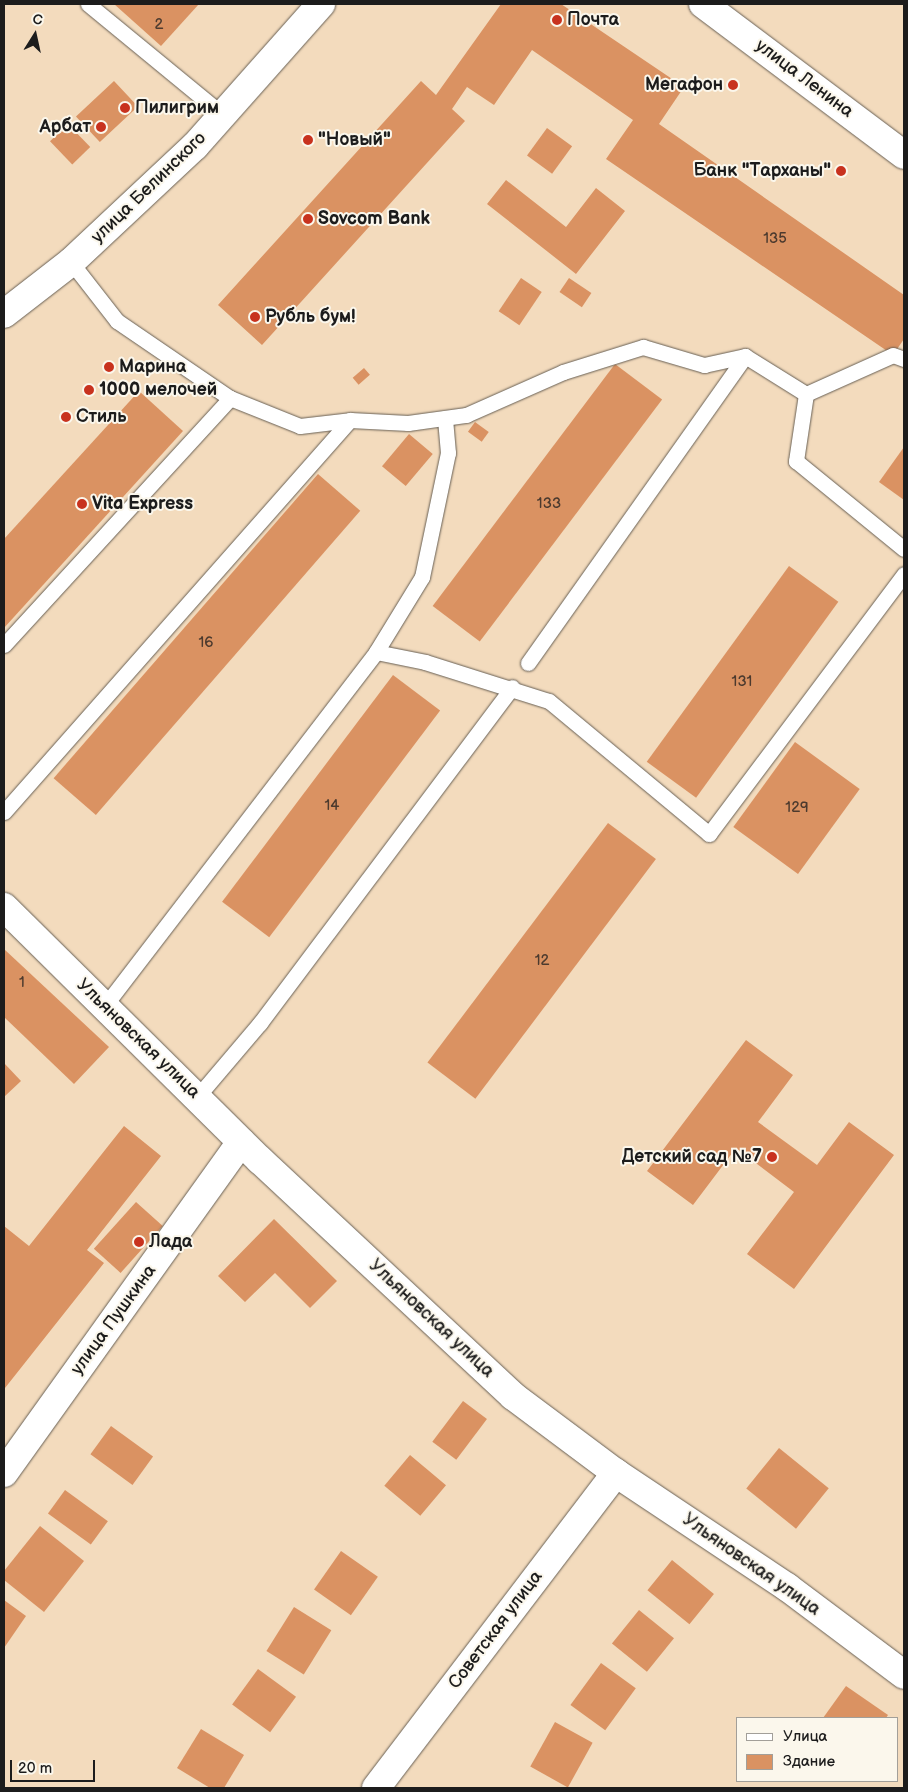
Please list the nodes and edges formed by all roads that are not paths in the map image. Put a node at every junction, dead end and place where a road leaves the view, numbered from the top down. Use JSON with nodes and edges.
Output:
{"nodes":[{"id":1,"x":88,"y":4,"type":"edge"},
{"id":2,"x":321,"y":4,"type":"edge"},
{"id":3,"x":703,"y":4,"type":"edge"},
{"id":4,"x":223,"y":115,"type":"junction"},
{"id":5,"x":904,"y":155,"type":"edge"},
{"id":6,"x":71,"y":262,"type":"junction"},
{"id":7,"x":4,"y":314,"type":"edge"},
{"id":8,"x":745,"y":356,"type":"junction"},
{"id":9,"x":904,"y":358,"type":"edge"},
{"id":10,"x":806,"y":394,"type":"junction"},
{"id":11,"x":230,"y":398,"type":"junction"},
{"id":12,"x":445,"y":418,"type":"junction"},
{"id":13,"x":350,"y":420,"type":"junction"},
{"id":14,"x":904,"y":549,"type":"edge"},
{"id":15,"x":904,"y":574,"type":"edge"},
{"id":16,"x":4,"y":645,"type":"edge"},
{"id":17,"x":376,"y":652,"type":"junction"},
{"id":18,"x":528,"y":663,"type":"dead end"},
{"id":19,"x":512,"y":687,"type":"junction"},
{"id":20,"x":4,"y":812,"type":"edge"},
{"id":21,"x":4,"y":907,"type":"edge"},
{"id":22,"x":103,"y":1008,"type":"junction"},
{"id":23,"x":198,"y":1096,"type":"junction"},
{"id":24,"x":241,"y":1142,"type":"junction"},
{"id":25,"x":4,"y":1473,"type":"edge"},
{"id":26,"x":616,"y":1473,"type":"junction"},
{"id":27,"x":904,"y":1675,"type":"edge"},
{"id":28,"x":376,"y":1788,"type":"edge"}],
"edges":[{"from":1,"to":4,"type":"lane"},
{"from":2,"to":4,"type":"street","name":"улица Белинского"},
{"from":3,"to":5,"type":"street","name":"улица Ленина"},
{"from":4,"to":6,"type":"street","name":"улица Белинского"},
{"from":6,"to":7,"type":"street","name":"улица Белинского"},
{"from":6,"to":11,"type":"lane"},
{"from":8,"to":10,"type":"lane"},
{"from":8,"to":12,"type":"lane"},
{"from":8,"to":18,"type":"lane"},
{"from":9,"to":10,"type":"lane"},
{"from":10,"to":14,"type":"lane"},
{"from":11,"to":13,"type":"lane"},
{"from":11,"to":16,"type":"lane"},
{"from":12,"to":13,"type":"lane"},
{"from":12,"to":17,"type":"lane"},
{"from":13,"to":20,"type":"lane"},
{"from":15,"to":19,"type":"lane"},
{"from":17,"to":19,"type":"lane"},
{"from":17,"to":22,"type":"lane"},
{"from":19,"to":23,"type":"lane"},
{"from":21,"to":22,"type":"street","name":"Ульяновская улица"},
{"from":22,"to":23,"type":"street","name":"Ульяновская улица"},
{"from":23,"to":24,"type":"street","name":"Ульяновская улица"},
{"from":24,"to":25,"type":"street","name":"улица Пушкина"},
{"from":24,"to":26,"type":"street","name":"Ульяновская улица"},
{"from":26,"to":27,"type":"street","name":"Ульяновская улица"},
{"from":26,"to":28,"type":"street","name":"Советская улица"}]}
